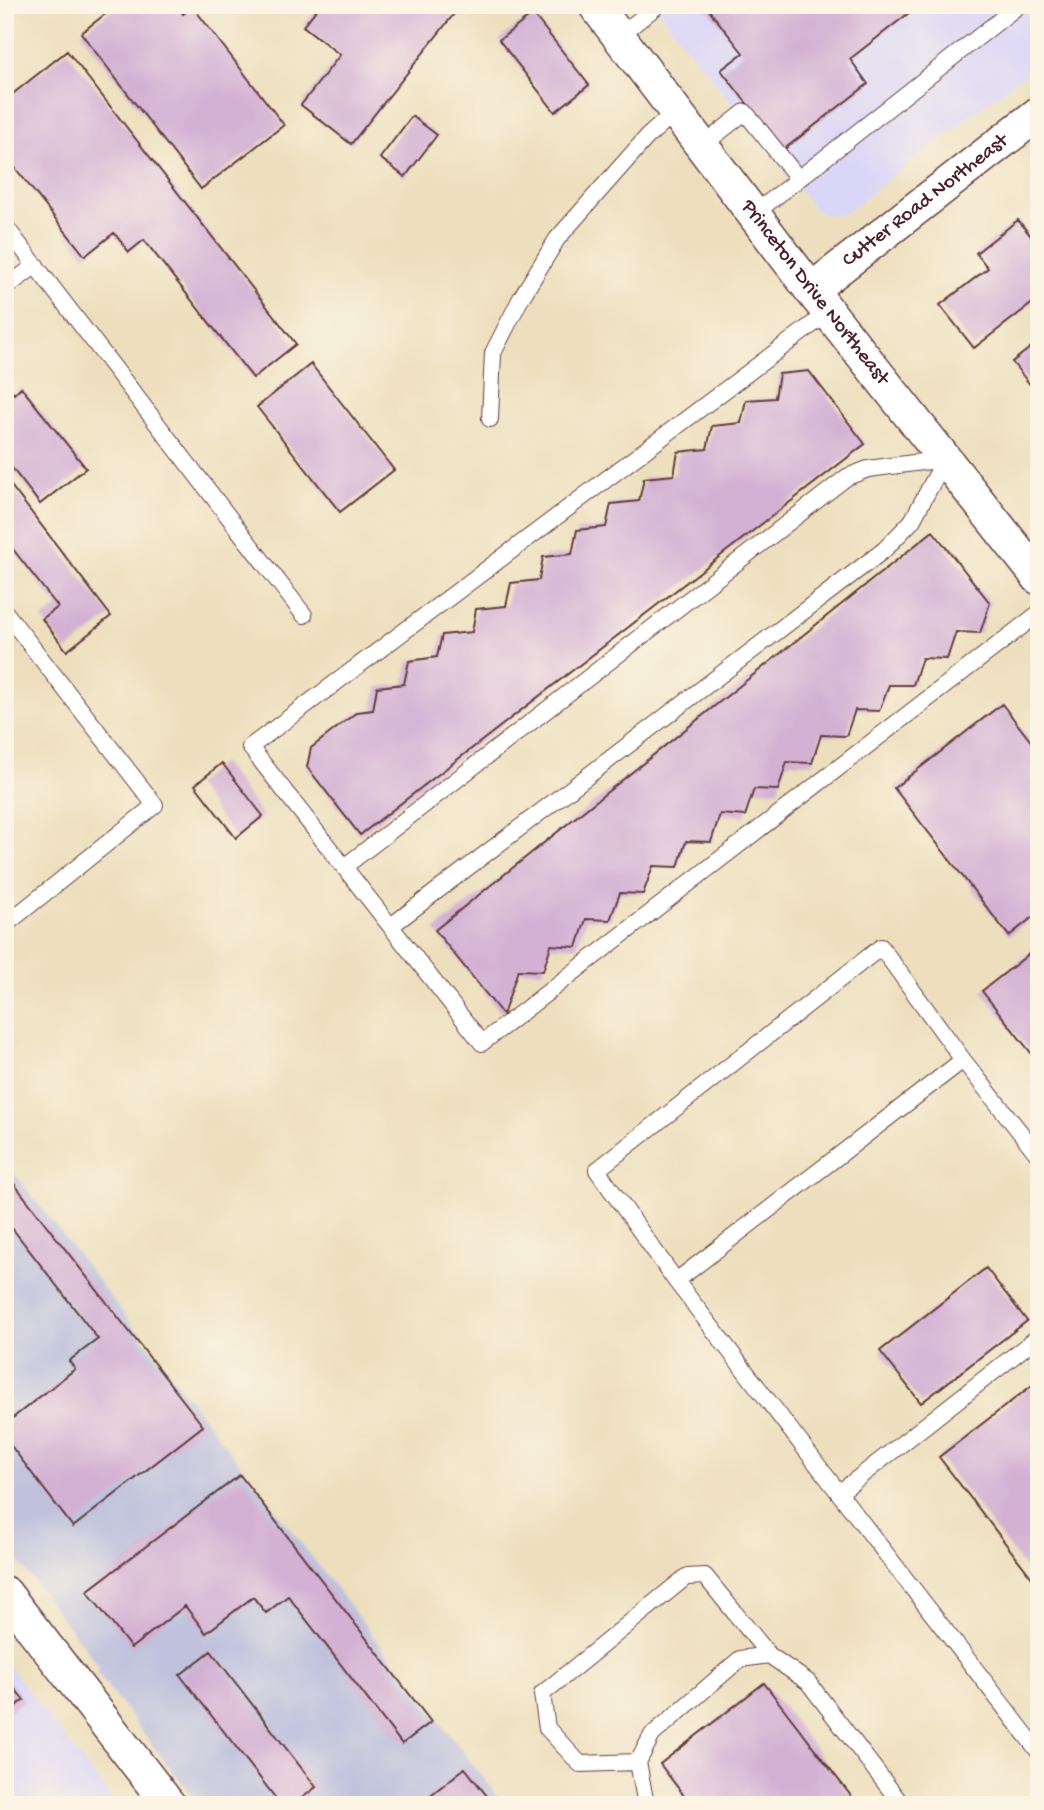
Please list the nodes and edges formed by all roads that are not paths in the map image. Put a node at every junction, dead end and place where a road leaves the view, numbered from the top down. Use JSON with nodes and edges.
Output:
{"nodes":[{"id":1,"x":596,"y":5,"type":"edge"},
{"id":2,"x":1019,"y":5,"type":"edge"},
{"id":3,"x":654,"y":7,"type":"edge"},
{"id":4,"x":619,"y":36,"type":"junction"},
{"id":5,"x":676,"y":111,"type":"junction"},
{"id":6,"x":1039,"y":113,"type":"edge"},
{"id":7,"x":703,"y":145,"type":"junction"},
{"id":8,"x":797,"y":178,"type":"junction"},
{"id":9,"x":754,"y":214,"type":"junction"},
{"id":10,"x":5,"y":226,"type":"edge"},
{"id":11,"x":36,"y":265,"type":"junction"},
{"id":12,"x":5,"y":288,"type":"edge"},
{"id":13,"x":820,"y":301,"type":"junction"},
{"id":14,"x":490,"y":419,"type":"dead end"},
{"id":15,"x":945,"y":459,"type":"junction"},
{"id":16,"x":1039,"y":578,"type":"edge"},
{"id":17,"x":5,"y":612,"type":"edge"},
{"id":18,"x":1039,"y":613,"type":"edge"},
{"id":19,"x":304,"y":615,"type":"dead end"},
{"id":20,"x":344,"y":867,"type":"junction"},
{"id":21,"x":5,"y":925,"type":"edge"},
{"id":22,"x":391,"y":926,"type":"junction"},
{"id":23,"x":963,"y":1060,"type":"junction"},
{"id":24,"x":1039,"y":1156,"type":"edge"},
{"id":25,"x":676,"y":1281,"type":"junction"},
{"id":26,"x":1039,"y":1336,"type":"edge"},
{"id":27,"x":839,"y":1493,"type":"junction"},
{"id":28,"x":5,"y":1593,"type":"edge"},
{"id":29,"x":769,"y":1655,"type":"junction"},
{"id":30,"x":1039,"y":1752,"type":"edge"},
{"id":31,"x":638,"y":1762,"type":"junction"},
{"id":32,"x":169,"y":1805,"type":"edge"},
{"id":33,"x":646,"y":1805,"type":"edge"},
{"id":34,"x":902,"y":1805,"type":"edge"}],
"edges":[{"from":1,"to":4,"type":"street","name":"Princeton Drive Northeast"},
{"from":2,"to":8,"type":"lane"},
{"from":3,"to":4,"type":"lane"},
{"from":4,"to":5,"type":"street","name":"Princeton Drive Northeast"},
{"from":5,"to":7,"type":"street","name":"Princeton Drive Northeast"},
{"from":5,"to":14,"type":"lane"},
{"from":6,"to":13,"type":"street","name":"Cutter Road Northeast"},
{"from":7,"to":8,"type":"lane"},
{"from":7,"to":9,"type":"street","name":"Princeton Drive Northeast"},
{"from":8,"to":9,"type":"lane"},
{"from":9,"to":13,"type":"street","name":"Princeton Drive Northeast"},
{"from":10,"to":11,"type":"lane"},
{"from":11,"to":12,"type":"lane"},
{"from":11,"to":19,"type":"lane"},
{"from":13,"to":15,"type":"street","name":"Princeton Drive Northeast"},
{"from":13,"to":20,"type":"lane"},
{"from":15,"to":16,"type":"street","name":"Princeton Drive Northeast"},
{"from":15,"to":20,"type":"lane"},
{"from":15,"to":22,"type":"lane"},
{"from":17,"to":21,"type":"lane"},
{"from":18,"to":22,"type":"lane"},
{"from":20,"to":22,"type":"lane"},
{"from":23,"to":24,"type":"lane"},
{"from":23,"to":25,"type":"lane"},
{"from":23,"to":25,"type":"lane"},
{"from":25,"to":27,"type":"lane"},
{"from":26,"to":27,"type":"lane"},
{"from":27,"to":30,"type":"lane"},
{"from":28,"to":32,"type":"street"},
{"from":29,"to":31,"type":"lane"},
{"from":29,"to":31,"type":"lane"},
{"from":29,"to":34,"type":"lane"},
{"from":31,"to":33,"type":"lane"}]}
